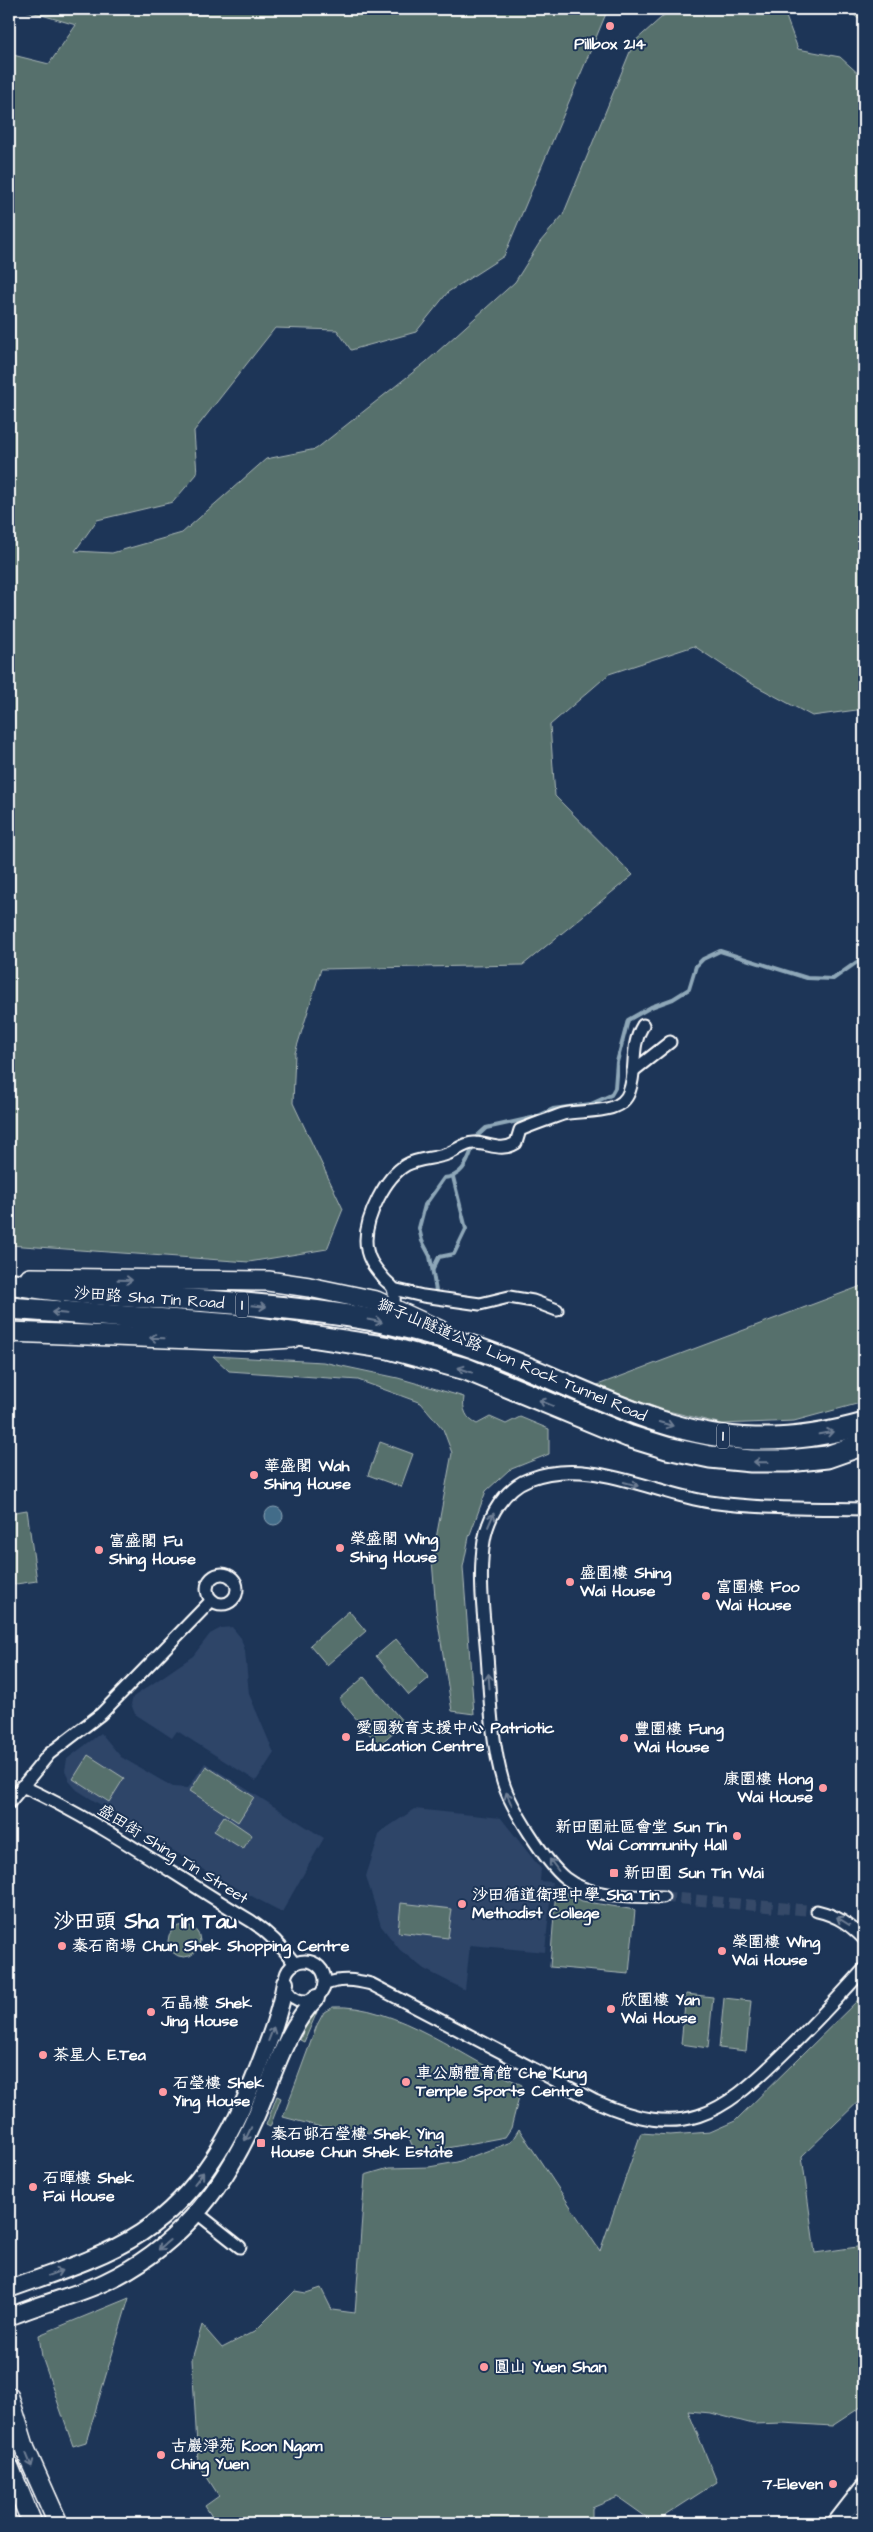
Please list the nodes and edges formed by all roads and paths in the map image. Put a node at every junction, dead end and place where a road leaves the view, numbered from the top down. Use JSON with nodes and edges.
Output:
{"nodes":[{"id":1,"x":644,"y":1024,"type":"dead end"},
{"id":2,"x":670,"y":1042,"type":"dead end"},
{"id":3,"x":633,"y":1071,"type":"junction"},
{"id":4,"x":9,"y":1279,"type":"edge"},
{"id":5,"x":9,"y":1283,"type":"edge"},
{"id":6,"x":393,"y":1289,"type":"junction"},
{"id":7,"x":9,"y":1308,"type":"edge"},
{"id":8,"x":394,"y":1308,"type":"junction"},
{"id":9,"x":557,"y":1310,"type":"dead end"},
{"id":10,"x":9,"y":1332,"type":"edge"},
{"id":11,"x":313,"y":1336,"type":"junction"},
{"id":12,"x":466,"y":1344,"type":"junction"},
{"id":13,"x":864,"y":1424,"type":"edge"},
{"id":14,"x":864,"y":1444,"type":"edge"},
{"id":15,"x":864,"y":1509,"type":"edge"},
{"id":16,"x":212,"y":1600,"type":"dead end"},
{"id":17,"x":22,"y":1786,"type":"junction"},
{"id":18,"x":9,"y":1803,"type":"edge"},
{"id":19,"x":663,"y":1896,"type":"tunnel mouth"},
{"id":20,"x":818,"y":1911,"type":"tunnel mouth"},
{"id":21,"x":864,"y":1939,"type":"edge"},
{"id":22,"x":295,"y":1964,"type":"junction"},
{"id":23,"x":864,"y":1969,"type":"edge"},
{"id":24,"x":285,"y":1983,"type":"junction"},
{"id":25,"x":321,"y":1991,"type":"junction"},
{"id":26,"x":197,"y":2213,"type":"junction"},
{"id":27,"x":240,"y":2247,"type":"dead end"},
{"id":28,"x":9,"y":2289,"type":"edge"},
{"id":29,"x":9,"y":2317,"type":"edge"},
{"id":30,"x":9,"y":2397,"type":"edge"},
{"id":31,"x":9,"y":2467,"type":"edge"},
{"id":32,"x":864,"y":2487,"type":"edge"},
{"id":33,"x":864,"y":2513,"type":"edge"},
{"id":34,"x":25,"y":2519,"type":"edge"},
{"id":35,"x":58,"y":2523,"type":"edge"},
{"id":36,"x":836,"y":2523,"type":"edge"},
{"id":37,"x":856,"y":2523,"type":"edge"}],
"edges":[{"from":1,"to":3,"type":"street"},
{"from":2,"to":3,"type":"street"},
{"from":3,"to":6,"type":"street"},
{"from":4,"to":8,"type":"main road","name":"獅子山隧道公路 Lion Rock Tunnel Road","one_way":true},
{"from":5,"to":12,"type":"highway","name":"沙田路 Sha Tin Road","number":"1","one_way":true},
{"from":6,"to":8,"type":"street"},
{"from":6,"to":9,"type":"street"},
{"from":11,"to":7,"type":"highway","name":"沙田路 Sha Tin Road","number":"1","one_way":true},
{"from":8,"to":12,"type":"main road","name":"獅子山隧道公路 Lion Rock Tunnel Road"},
{"from":11,"to":10,"type":"main road","name":"獅子山隧道公路 Lion Rock Tunnel Road","one_way":true},
{"from":14,"to":11,"type":"highway","name":"獅子山隧道公路 Lion Rock Tunnel Road","number":"1","one_way":true},
{"from":12,"to":13,"type":"highway","name":"獅子山隧道公路 Lion Rock Tunnel Road","number":"1","one_way":true},
{"from":19,"to":15,"type":"street","one_way":true},
{"from":16,"to":17,"type":"street"},
{"from":17,"to":18,"type":"street"},
{"from":17,"to":22,"type":"street","name":"盛田街 Shing Tin Street"},
{"from":21,"to":20,"type":"street","one_way":true},
{"from":22,"to":24,"type":"street"},
{"from":22,"to":25,"type":"street"},
{"from":23,"to":25,"type":"street"},
{"from":24,"to":25,"type":"street"},
{"from":28,"to":24,"type":"street","one_way":true},
{"from":25,"to":26,"type":"street","one_way":true},
{"from":26,"to":27,"type":"street"},
{"from":26,"to":29,"type":"street","one_way":true},
{"from":30,"to":35,"type":"main road","one_way":true},
{"from":31,"to":34,"type":"main road"},
{"from":32,"to":36,"type":"street"},
{"from":33,"to":37,"type":"street"}]}
